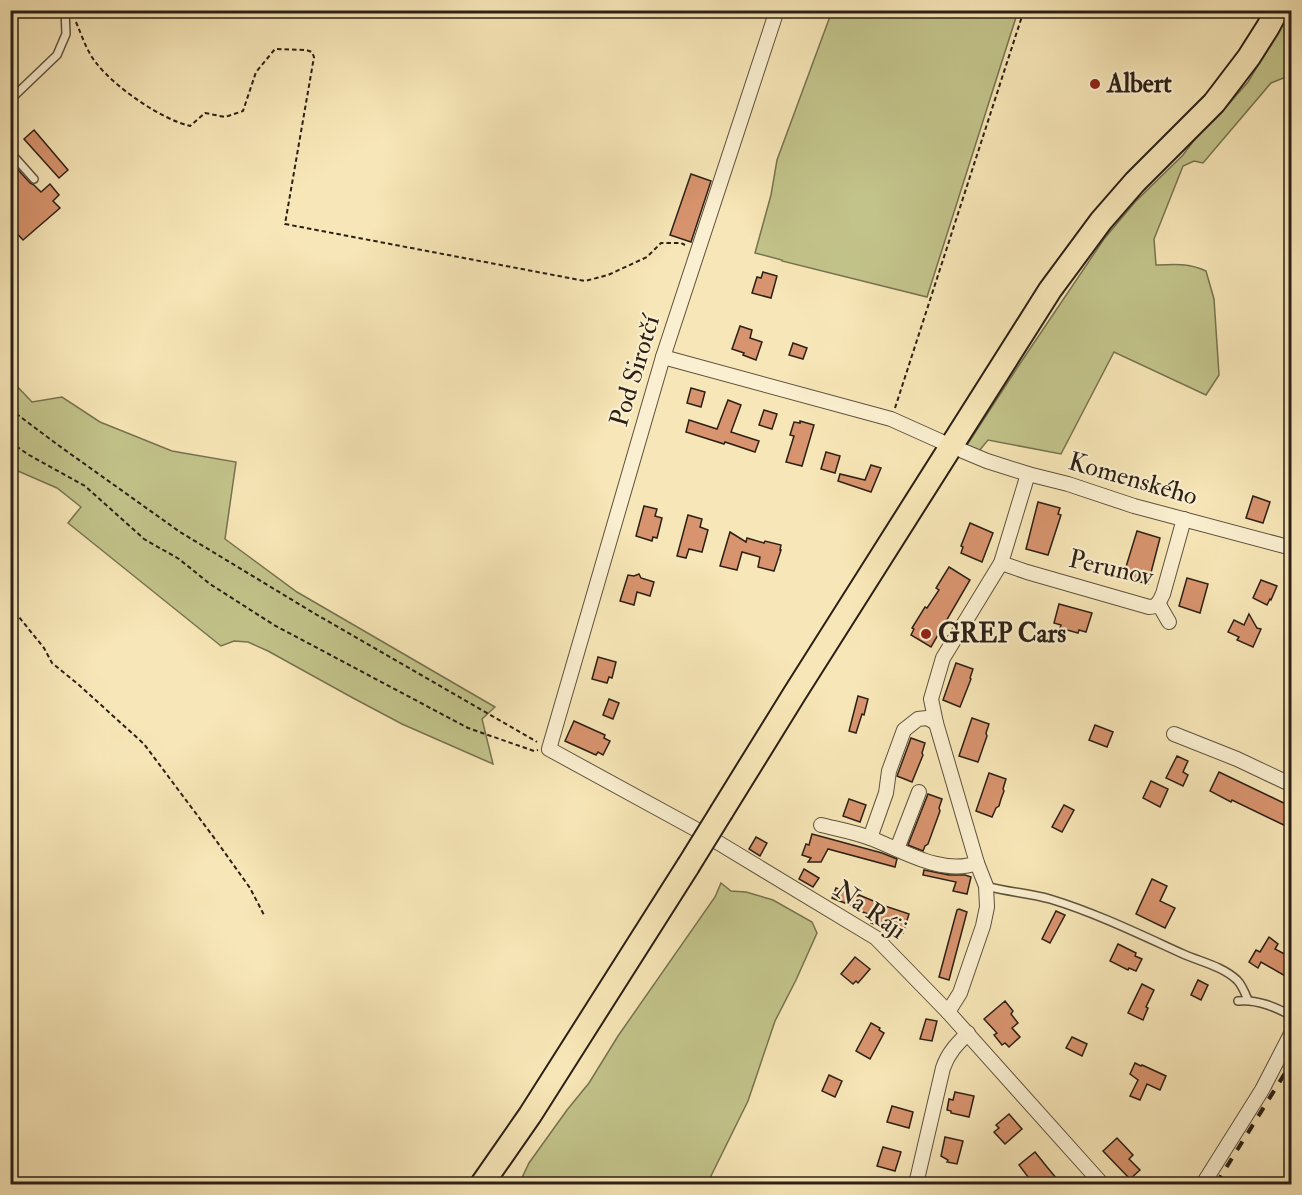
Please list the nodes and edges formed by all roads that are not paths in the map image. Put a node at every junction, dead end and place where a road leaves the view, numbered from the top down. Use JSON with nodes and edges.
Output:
{"nodes":[{"id":1,"x":65,"y":10,"type":"edge"},
{"id":2,"x":777,"y":10,"type":"edge"},
{"id":3,"x":1277,"y":10,"type":"edge"},
{"id":4,"x":10,"y":100,"type":"edge"},
{"id":5,"x":10,"y":152,"type":"edge"},
{"id":6,"x":34,"y":179,"type":"dead end"},
{"id":7,"x":663,"y":357,"type":"junction"},
{"id":8,"x":940,"y":441,"type":"dead end"},
{"id":9,"x":963,"y":451,"type":"dead end"},
{"id":10,"x":1028,"y":474,"type":"junction"},
{"id":11,"x":1184,"y":519,"type":"junction"},
{"id":12,"x":1292,"y":548,"type":"edge"},
{"id":13,"x":1001,"y":563,"type":"junction"},
{"id":14,"x":1158,"y":603,"type":"junction"},
{"id":15,"x":1169,"y":622,"type":"dead end"},
{"id":16,"x":936,"y":723,"type":"junction"},
{"id":17,"x":1174,"y":734,"type":"dead end"},
{"id":18,"x":549,"y":749,"type":"joint"},
{"id":19,"x":1292,"y":785,"type":"edge"},
{"id":20,"x":919,"y":792,"type":"dead end"},
{"id":21,"x":820,"y":825,"type":"dead end"},
{"id":22,"x":870,"y":838,"type":"junction"},
{"id":23,"x":897,"y":849,"type":"junction"},
{"id":24,"x":977,"y":863,"type":"junction"},
{"id":25,"x":986,"y":886,"type":"junction"},
{"id":26,"x":1248,"y":1000,"type":"junction"},
{"id":27,"x":1238,"y":1001,"type":"dead end"},
{"id":28,"x":948,"y":1012,"type":"junction"},
{"id":29,"x":1292,"y":1016,"type":"edge"},
{"id":30,"x":1292,"y":1032,"type":"edge"},
{"id":31,"x":968,"y":1033,"type":"junction"},
{"id":32,"x":482,"y":1185,"type":"edge"},
{"id":33,"x":916,"y":1185,"type":"edge"},
{"id":34,"x":1102,"y":1185,"type":"edge"},
{"id":35,"x":1203,"y":1185,"type":"edge"}],
"edges":[{"from":1,"to":4,"type":"lane"},
{"from":2,"to":7,"type":"street","name":"Pod Sirotčí"},
{"from":3,"to":32,"type":"main road","bridge":true},
{"from":5,"to":6,"type":"lane"},
{"from":7,"to":8,"type":"street"},
{"from":7,"to":18,"type":"street","name":"Pod Sirotčí"},
{"from":9,"to":10,"type":"street","name":"Komenského"},
{"from":10,"to":11,"type":"street","name":"Komenského"},
{"from":10,"to":13,"type":"street"},
{"from":11,"to":12,"type":"street","name":"Komenského"},
{"from":11,"to":14,"type":"street","name":"Perunov"},
{"from":13,"to":14,"type":"street","name":"Perunov"},
{"from":13,"to":16,"type":"street"},
{"from":14,"to":15,"type":"street"},
{"from":16,"to":22,"type":"street"},
{"from":16,"to":24,"type":"street"},
{"from":17,"to":19,"type":"street"},
{"from":18,"to":28,"type":"street","name":"Na Ráji"},
{"from":20,"to":23,"type":"street"},
{"from":21,"to":22,"type":"street"},
{"from":22,"to":23,"type":"street"},
{"from":23,"to":24,"type":"street"},
{"from":24,"to":25,"type":"street"},
{"from":25,"to":26,"type":"lane"},
{"from":25,"to":28,"type":"street"},
{"from":26,"to":27,"type":"lane"},
{"from":26,"to":29,"type":"lane"},
{"from":28,"to":31,"type":"street","name":"Na Ráji"},
{"from":30,"to":35,"type":"street"},
{"from":31,"to":33,"type":"street"},
{"from":31,"to":34,"type":"street","name":"Na Ráji"}]}
